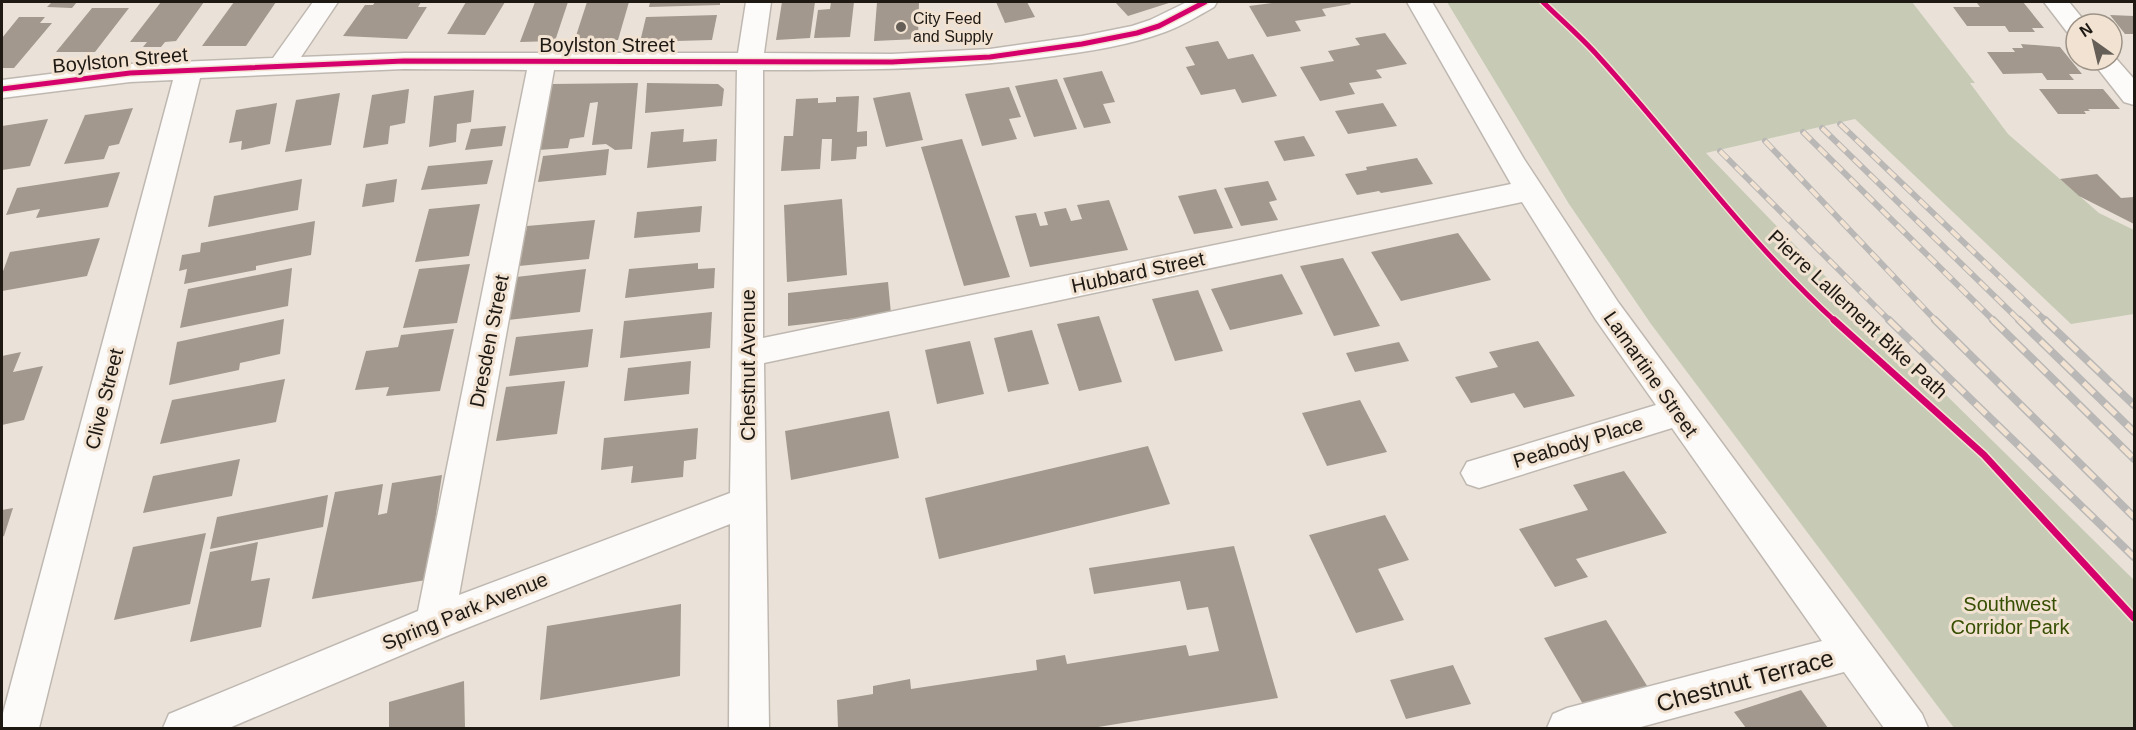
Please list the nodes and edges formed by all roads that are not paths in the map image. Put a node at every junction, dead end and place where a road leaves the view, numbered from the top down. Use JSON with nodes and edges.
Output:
{"nodes":[{"id":1,"x":325,"y":2,"type":"edge"},
{"id":2,"x":758,"y":2,"type":"edge"},
{"id":3,"x":1205,"y":2,"type":"edge"},
{"id":4,"x":1420,"y":2,"type":"edge"},
{"id":5,"x":542,"y":61,"type":"junction"},
{"id":6,"x":750,"y":62,"type":"junction"},
{"id":7,"x":282,"y":65,"type":"junction"},
{"id":8,"x":189,"y":69,"type":"junction"},
{"id":9,"x":2114,"y":72,"type":"edge"},
{"id":10,"x":2,"y":88,"type":"edge"},
{"id":11,"x":2134,"y":96,"type":"edge"},
{"id":12,"x":1529,"y":190,"type":"junction"},
{"id":13,"x":747,"y":354,"type":"junction"},
{"id":14,"x":1678,"y":412,"type":"junction"},
{"id":15,"x":1479,"y":474,"type":"dead end"},
{"id":16,"x":749,"y":501,"type":"junction"},
{"id":17,"x":435,"y":622,"type":"junction"},
{"id":18,"x":1852,"y":651,"type":"junction"},
{"id":19,"x":19,"y":729,"type":"edge"},
{"id":20,"x":183,"y":729,"type":"edge"},
{"id":21,"x":749,"y":729,"type":"edge"},
{"id":22,"x":1568,"y":729,"type":"edge"},
{"id":23,"x":1908,"y":729,"type":"edge"}],
"edges":[{"from":1,"to":7,"type":"street"},
{"from":2,"to":6,"type":"street","name":"Chestnut Avenue"},
{"from":3,"to":6,"type":"street","name":"Boylston Street"},
{"from":4,"to":12,"type":"street","name":"Lamartine Street"},
{"from":5,"to":6,"type":"street","name":"Boylston Street"},
{"from":5,"to":7,"type":"street","name":"Boylston Street"},
{"from":5,"to":17,"type":"street","name":"Dresden Street"},
{"from":6,"to":13,"type":"street","name":"Chestnut Avenue"},
{"from":7,"to":8,"type":"street","name":"Boylston Street"},
{"from":8,"to":10,"type":"street","name":"Boylston Street"},
{"from":8,"to":19,"type":"street","name":"Clive Street"},
{"from":9,"to":11,"type":"street"},
{"from":12,"to":13,"type":"street","name":"Hubbard Street"},
{"from":12,"to":14,"type":"street","name":"Lamartine Street"},
{"from":13,"to":16,"type":"street","name":"Chestnut Avenue"},
{"from":14,"to":15,"type":"street","name":"Peabody Place"},
{"from":14,"to":18,"type":"street","name":"Lamartine Street"},
{"from":16,"to":17,"type":"street","name":"Spring Park Avenue"},
{"from":16,"to":21,"type":"street","name":"Chestnut Avenue"},
{"from":17,"to":20,"type":"street","name":"Spring Park Avenue"},
{"from":18,"to":22,"type":"street","name":"Chestnut Terrace"},
{"from":18,"to":23,"type":"street","name":"Lamartine Street"}]}
